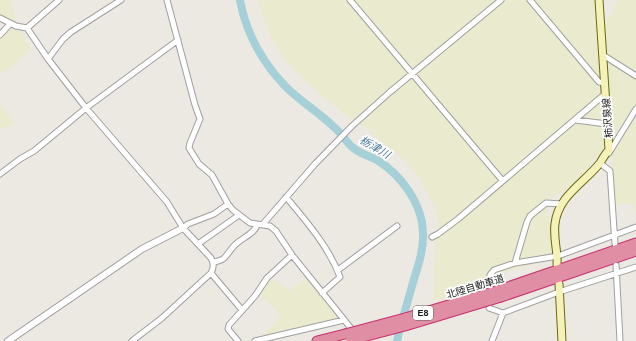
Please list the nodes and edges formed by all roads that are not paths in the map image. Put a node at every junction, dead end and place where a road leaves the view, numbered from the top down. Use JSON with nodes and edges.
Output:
{"nodes":[{"id":1,"x":58,"y":0,"type":"edge"},
{"id":2,"x":120,"y":0,"type":"edge"},
{"id":3,"x":167,"y":0,"type":"edge"},
{"id":4,"x":350,"y":0,"type":"edge"},
{"id":5,"x":501,"y":0,"type":"edge"},
{"id":6,"x":530,"y":0,"type":"edge"},
{"id":7,"x":599,"y":0,"type":"edge"},
{"id":8,"x":0,"y":18,"type":"edge"},
{"id":9,"x":10,"y":24,"type":"junction"},
{"id":10,"x":27,"y":28,"type":"junction"},
{"id":11,"x":0,"y":35,"type":"edge"},
{"id":12,"x":178,"y":40,"type":"junction"},
{"id":13,"x":603,"y":54,"type":"junction"},
{"id":14,"x":48,"y":59,"type":"junction"},
{"id":15,"x":412,"y":74,"type":"junction"},
{"id":16,"x":636,"y":76,"type":"edge"},
{"id":17,"x":605,"y":83,"type":"junction"},
{"id":18,"x":605,"y":94,"type":"junction"},
{"id":19,"x":86,"y":108,"type":"junction"},
{"id":20,"x":636,"y":109,"type":"edge"},
{"id":21,"x":575,"y":120,"type":"junction"},
{"id":22,"x":607,"y":124,"type":"junction"},
{"id":23,"x":606,"y":153,"type":"junction"},
{"id":24,"x":600,"y":162,"type":"junction"},
{"id":25,"x":0,"y":174,"type":"edge"},
{"id":26,"x":502,"y":180,"type":"junction"},
{"id":27,"x":286,"y":197,"type":"junction"},
{"id":28,"x":228,"y":204,"type":"junction"},
{"id":29,"x":561,"y":204,"type":"junction"},
{"id":30,"x":239,"y":215,"type":"junction"},
{"id":31,"x":257,"y":224,"type":"junction"},
{"id":32,"x":263,"y":224,"type":"junction"},
{"id":33,"x":397,"y":226,"type":"dead end"},
{"id":34,"x":636,"y":227,"type":"edge"},
{"id":35,"x":183,"y":228,"type":"junction"},
{"id":36,"x":614,"y":236,"type":"junction"},
{"id":37,"x":432,"y":237,"type":"dead end"},
{"id":38,"x":636,"y":243,"type":"edge"},
{"id":39,"x":198,"y":244,"type":"junction"},
{"id":40,"x":615,"y":244,"type":"dead end"},
{"id":41,"x":636,"y":251,"type":"edge"},
{"id":42,"x":292,"y":255,"type":"junction"},
{"id":43,"x":558,"y":256,"type":"junction"},
{"id":44,"x":214,"y":262,"type":"junction"},
{"id":45,"x":516,"y":263,"type":"junction"},
{"id":46,"x":557,"y":264,"type":"dead end"},
{"id":47,"x":616,"y":265,"type":"dead end"},
{"id":48,"x":636,"y":267,"type":"edge"},
{"id":49,"x":338,"y":270,"type":"junction"},
{"id":50,"x":211,"y":273,"type":"junction"},
{"id":51,"x":617,"y":274,"type":"junction"},
{"id":52,"x":559,"y":288,"type":"junction"},
{"id":53,"x":322,"y":293,"type":"junction"},
{"id":54,"x":500,"y":294,"type":"junction"},
{"id":55,"x":242,"y":310,"type":"junction"},
{"id":56,"x":503,"y":313,"type":"junction"},
{"id":57,"x":344,"y":320,"type":"junction"},
{"id":58,"x":348,"y":338,"type":"edge"},
{"id":59,"x":8,"y":341,"type":"edge"},
{"id":60,"x":132,"y":341,"type":"edge"},
{"id":61,"x":238,"y":341,"type":"edge"},
{"id":62,"x":255,"y":341,"type":"edge"},
{"id":63,"x":317,"y":341,"type":"edge"},
{"id":64,"x":361,"y":341,"type":"edge"},
{"id":65,"x":492,"y":341,"type":"edge"},
{"id":66,"x":562,"y":341,"type":"edge"},
{"id":67,"x":620,"y":341,"type":"edge"}],
"edges":[{"from":1,"to":10,"type":"street"},
{"from":2,"to":14,"type":"street"},
{"from":3,"to":12,"type":"street"},
{"from":4,"to":15,"type":"street"},
{"from":5,"to":15,"type":"street"},
{"from":6,"to":17,"type":"street"},
{"from":7,"to":13,"type":"main road","name":"柿沢泉線"},
{"from":8,"to":9,"type":"street"},
{"from":9,"to":10,"type":"street"},
{"from":9,"to":11,"type":"street"},
{"from":10,"to":14,"type":"street"},
{"from":12,"to":19,"type":"street"},
{"from":12,"to":28,"type":"street"},
{"from":13,"to":16,"type":"street"},
{"from":13,"to":17,"type":"main road","name":"柿沢泉線"},
{"from":14,"to":19,"type":"street"},
{"from":15,"to":26,"type":"street"},
{"from":15,"to":27,"type":"street"},
{"from":17,"to":18,"type":"main road","name":"柿沢泉線"},
{"from":18,"to":21,"type":"street"},
{"from":18,"to":22,"type":"main road","name":"柿沢泉線"},
{"from":19,"to":25,"type":"street"},
{"from":19,"to":35,"type":"street"},
{"from":20,"to":23,"type":"street"},
{"from":21,"to":22,"type":"street"},
{"from":21,"to":26,"type":"street"},
{"from":22,"to":23,"type":"main road","name":"柿沢泉線"},
{"from":23,"to":24,"type":"main road","name":"柿沢泉線"},
{"from":24,"to":29,"type":"main road","name":"柿沢泉線"},
{"from":24,"to":36,"type":"street"},
{"from":26,"to":37,"type":"street"},
{"from":27,"to":32,"type":"street"},
{"from":27,"to":49,"type":"street"},
{"from":28,"to":30,"type":"street"},
{"from":28,"to":35,"type":"street"},
{"from":29,"to":43,"type":"main road","name":"柿沢泉線"},
{"from":29,"to":45,"type":"street"},
{"from":30,"to":31,"type":"street"},
{"from":30,"to":39,"type":"street"},
{"from":31,"to":32,"type":"street"},
{"from":31,"to":44,"type":"street"},
{"from":32,"to":42,"type":"street"},
{"from":33,"to":49,"type":"street"},
{"from":34,"to":36,"type":"street"},
{"from":35,"to":39,"type":"street"},
{"from":35,"to":59,"type":"street"},
{"from":36,"to":40,"type":"street"},
{"from":36,"to":43,"type":"street"},
{"from":38,"to":54,"type":"highway","name":"北陸自動車道","number":"E8"},
{"from":39,"to":44,"type":"street"},
{"from":41,"to":54,"type":"highway","name":"北陸自動車道","number":"E8"},
{"from":42,"to":53,"type":"street"},
{"from":42,"to":55,"type":"street"},
{"from":43,"to":45,"type":"street"},
{"from":43,"to":46,"type":"main road","name":"柿沢泉線"},
{"from":44,"to":50,"type":"street"},
{"from":45,"to":56,"type":"street"},
{"from":47,"to":51,"type":"street"},
{"from":48,"to":51,"type":"street"},
{"from":49,"to":53,"type":"street"},
{"from":50,"to":55,"type":"street"},
{"from":50,"to":60,"type":"street"},
{"from":51,"to":52,"type":"street"},
{"from":51,"to":67,"type":"street"},
{"from":52,"to":56,"type":"street"},
{"from":52,"to":66,"type":"main road"},
{"from":53,"to":57,"type":"street"},
{"from":54,"to":58,"type":"highway","name":"北陸自動車道","number":"E8","bridge":true},
{"from":55,"to":61,"type":"street"},
{"from":56,"to":65,"type":"street"},
{"from":57,"to":62,"type":"street"},
{"from":57,"to":64,"type":"street"},
{"from":58,"to":63,"type":"highway","name":"北陸自動車道","number":"E8"}]}
